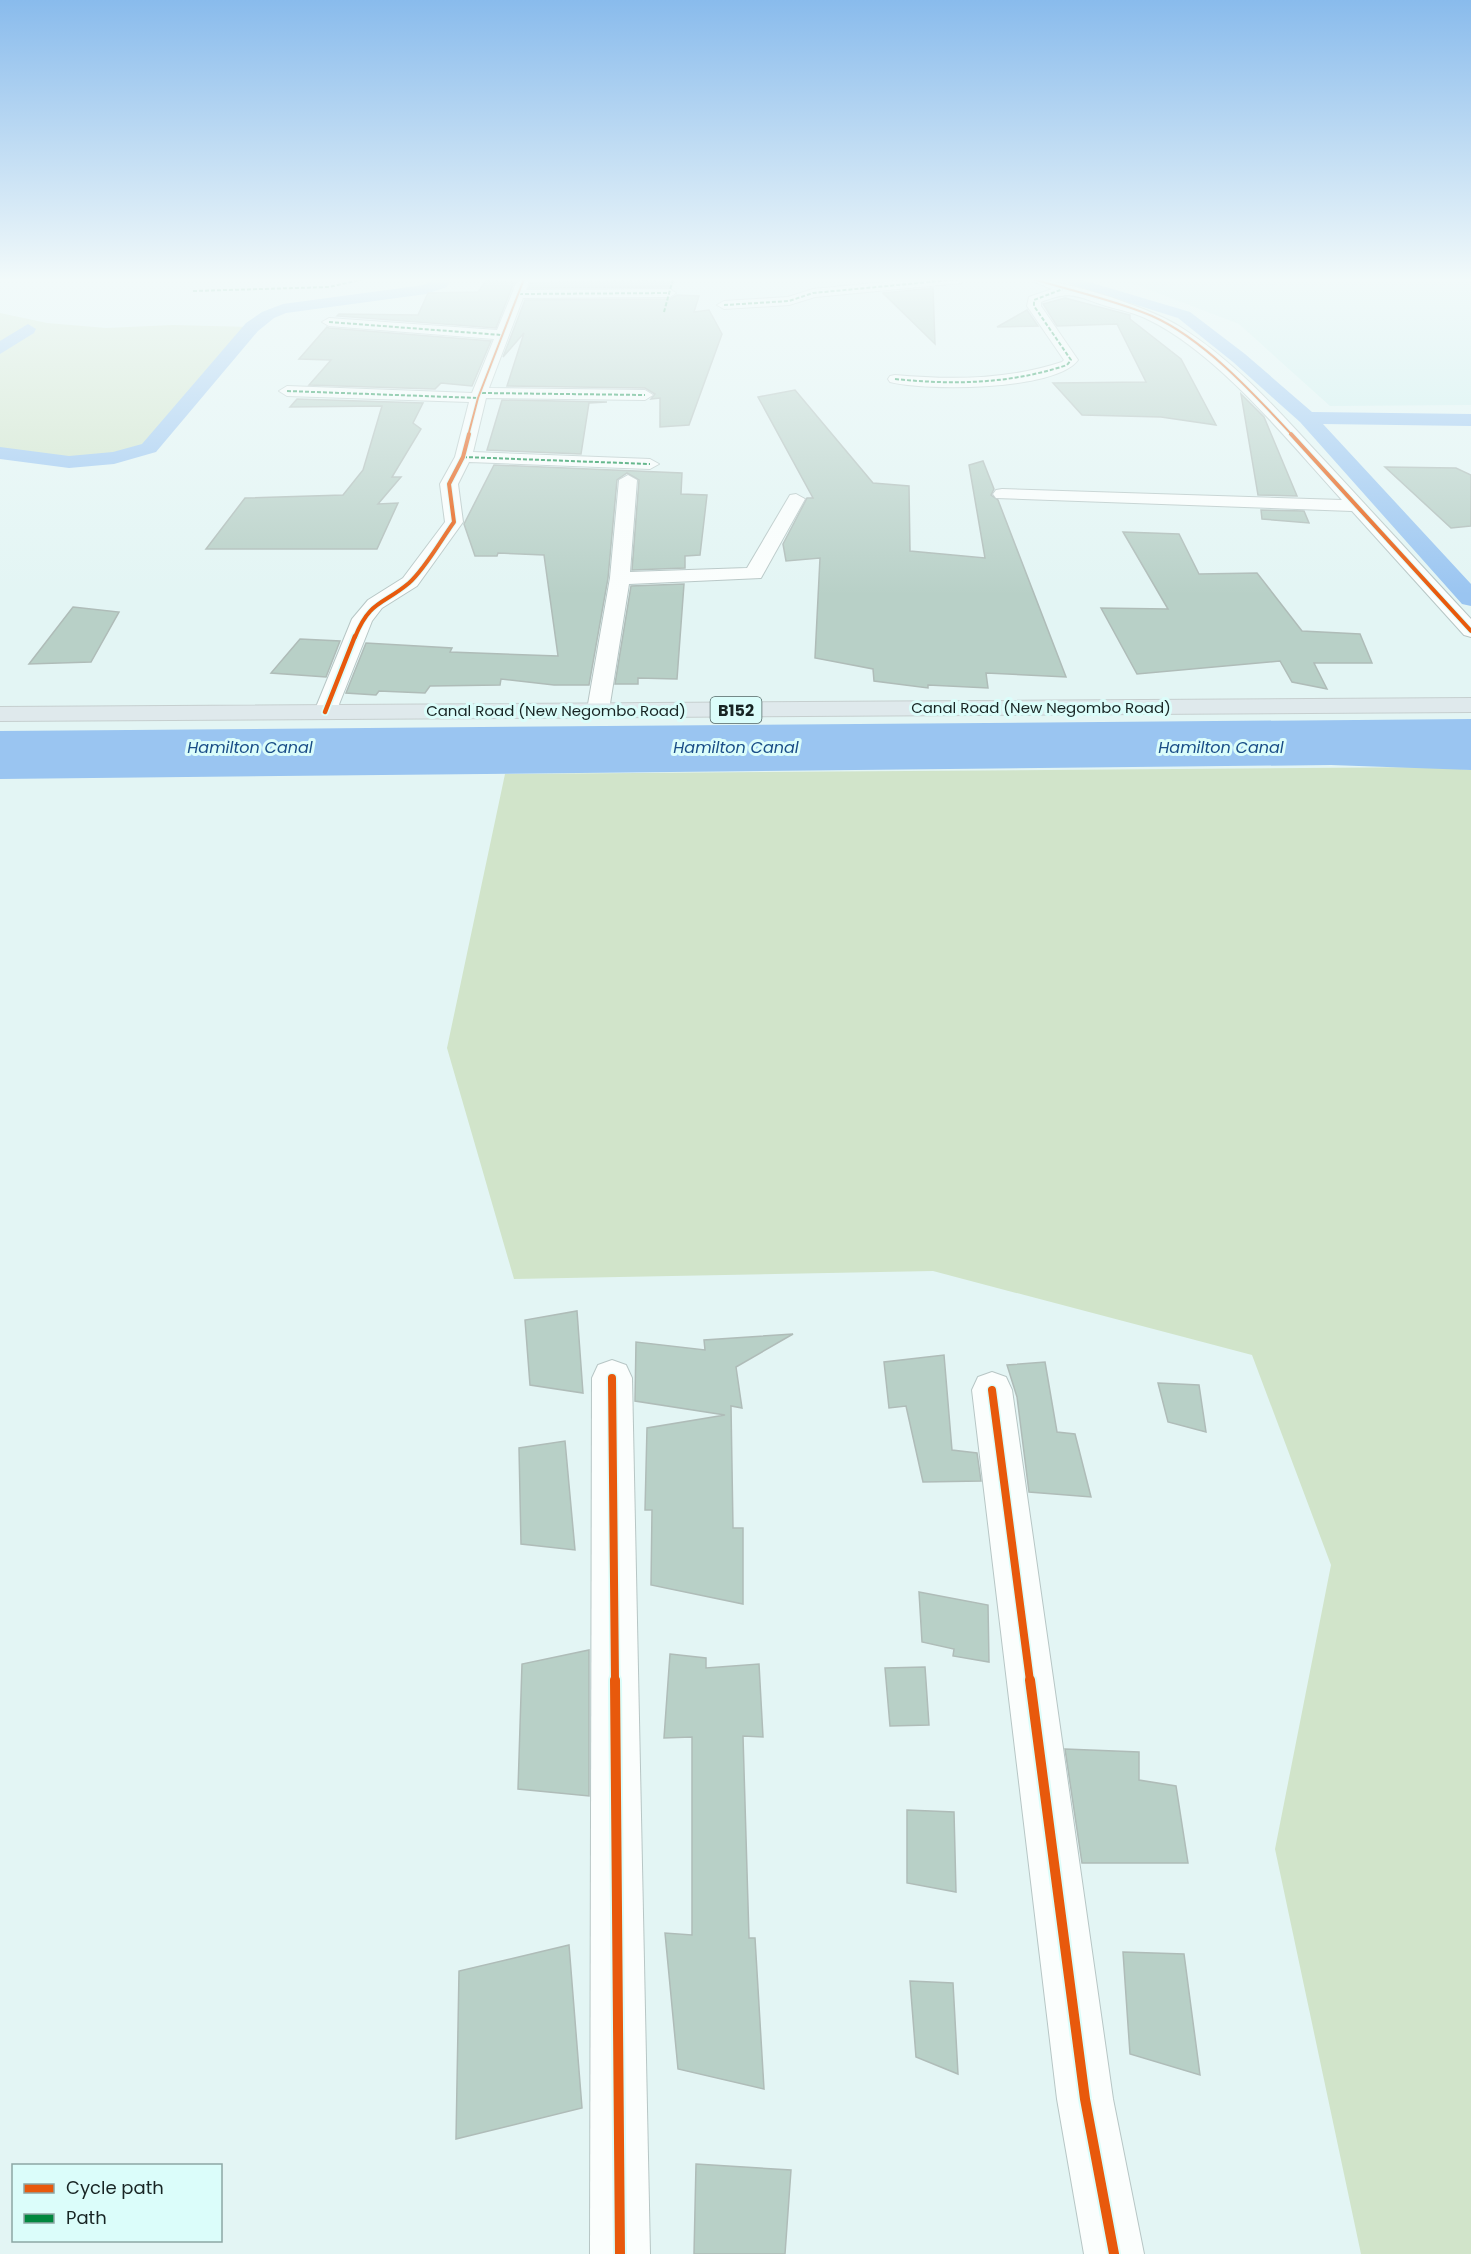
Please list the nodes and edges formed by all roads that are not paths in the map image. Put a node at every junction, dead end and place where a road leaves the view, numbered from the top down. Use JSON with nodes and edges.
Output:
{"nodes":[{"id":1,"x":484,"y":384,"type":"edge"},
{"id":2,"x":1241,"y":384,"type":"edge"},
{"id":3,"x":287,"y":391,"type":"dead end"},
{"id":4,"x":645,"y":395,"type":"dead end"},
{"id":5,"x":480,"y":396,"type":"junction"},
{"id":6,"x":463,"y":457,"type":"junction"},
{"id":7,"x":650,"y":464,"type":"dead end"},
{"id":8,"x":628,"y":480,"type":"dead end"},
{"id":9,"x":1002,"y":494,"type":"dead end"},
{"id":10,"x":796,"y":499,"type":"dead end"},
{"id":11,"x":1356,"y":506,"type":"junction"},
{"id":12,"x":620,"y":578,"type":"junction"},
{"id":13,"x":1471,"y":631,"type":"edge"},
{"id":14,"x":1471,"y":705,"type":"edge"},
{"id":15,"x":598,"y":711,"type":"junction"},
{"id":16,"x":325,"y":712,"type":"junction"},
{"id":17,"x":0,"y":714,"type":"edge"},
{"id":18,"x":612,"y":1378,"type":"dead end"},
{"id":19,"x":992,"y":1390,"type":"dead end"},
{"id":20,"x":620,"y":2254,"type":"edge"},
{"id":21,"x":1114,"y":2254,"type":"edge"}],
"edges":[{"from":1,"to":5,"type":"street"},
{"from":2,"to":11,"type":"street"},
{"from":3,"to":5,"type":"street"},
{"from":4,"to":5,"type":"street"},
{"from":5,"to":6,"type":"street"},
{"from":6,"to":7,"type":"street"},
{"from":6,"to":16,"type":"street"},
{"from":8,"to":12,"type":"street"},
{"from":9,"to":11,"type":"street"},
{"from":10,"to":12,"type":"street"},
{"from":11,"to":13,"type":"street"},
{"from":12,"to":15,"type":"street"},
{"from":14,"to":15,"type":"main road","name":"Canal Road (New Negombo Road)","number":"B152"},
{"from":15,"to":16,"type":"main road","name":"Canal Road (New Negombo Road)","number":"B152"},
{"from":16,"to":17,"type":"main road","name":"Canal Road (New Negombo Road)","number":"B152"},
{"from":18,"to":20,"type":"street"},
{"from":19,"to":21,"type":"street"}]}
